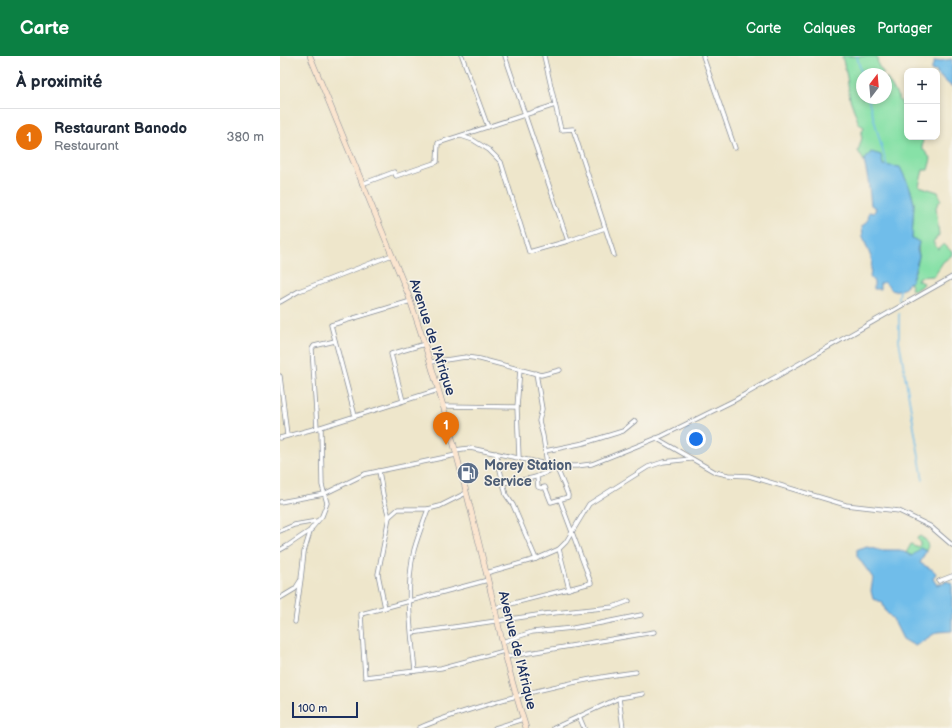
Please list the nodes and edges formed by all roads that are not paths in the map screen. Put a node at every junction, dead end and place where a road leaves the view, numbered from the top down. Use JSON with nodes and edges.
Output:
{"nodes":[{"id":1,"x":310,"y":56,"type":"edge"},
{"id":2,"x":462,"y":56,"type":"edge"},
{"id":3,"x":505,"y":56,"type":"edge"},
{"id":4,"x":544,"y":56,"type":"edge"},
{"id":5,"x":703,"y":56,"type":"edge"},
{"id":6,"x":556,"y":105,"type":"junction"},
{"id":7,"x":526,"y":115,"type":"junction"},
{"id":8,"x":488,"y":127,"type":"junction"},
{"id":9,"x":460,"y":136,"type":"junction"},
{"id":10,"x":735,"y":148,"type":"dead end"},
{"id":11,"x":362,"y":184,"type":"junction"},
{"id":12,"x":605,"y":228,"type":"junction"},
{"id":13,"x":568,"y":241,"type":"junction"},
{"id":14,"x":392,"y":255,"type":"junction"},
{"id":15,"x":614,"y":255,"type":"dead end"},
{"id":16,"x":952,"y":277,"type":"edge"},
{"id":17,"x":410,"y":301,"type":"junction"},
{"id":18,"x":280,"y":302,"type":"edge"},
{"id":19,"x":335,"y":341,"type":"junction"},
{"id":20,"x":425,"y":344,"type":"junction"},
{"id":21,"x":431,"y":362,"type":"junction"},
{"id":22,"x":520,"y":369,"type":"junction"},
{"id":23,"x":560,"y":370,"type":"dead end"},
{"id":24,"x":536,"y":373,"type":"junction"},
{"id":25,"x":280,"y":376,"type":"edge"},
{"id":26,"x":438,"y":390,"type":"junction"},
{"id":27,"x":403,"y":401,"type":"junction"},
{"id":28,"x":443,"y":406,"type":"junction"},
{"id":29,"x":517,"y":407,"type":"junction"},
{"id":30,"x":355,"y":416,"type":"junction"},
{"id":31,"x":635,"y":421,"type":"dead end"},
{"id":32,"x":319,"y":427,"type":"junction"},
{"id":33,"x":287,"y":435,"type":"junction"},
{"id":34,"x":280,"y":438,"type":"edge"},
{"id":35,"x":656,"y":438,"type":"junction"},
{"id":36,"x":545,"y":451,"type":"junction"},
{"id":37,"x":456,"y":453,"type":"junction"},
{"id":38,"x":496,"y":454,"type":"junction"},
{"id":39,"x":519,"y":458,"type":"junction"},
{"id":40,"x":692,"y":459,"type":"junction"},
{"id":41,"x":547,"y":464,"type":"junction"},
{"id":42,"x":556,"y":466,"type":"junction"},
{"id":43,"x":379,"y":471,"type":"junction"},
{"id":44,"x":537,"y":477,"type":"junction"},
{"id":45,"x":502,"y":483,"type":"junction"},
{"id":46,"x":466,"y":493,"type":"junction"},
{"id":47,"x":324,"y":494,"type":"junction"},
{"id":48,"x":560,"y":500,"type":"junction"},
{"id":49,"x":280,"y":502,"type":"edge"},
{"id":50,"x":428,"y":509,"type":"junction"},
{"id":51,"x":389,"y":517,"type":"junction"},
{"id":52,"x":316,"y":521,"type":"junction"},
{"id":53,"x":311,"y":529,"type":"junction"},
{"id":54,"x":280,"y":530,"type":"edge"},
{"id":55,"x":572,"y":532,"type":"junction"},
{"id":56,"x":952,"y":545,"type":"edge"},
{"id":57,"x":559,"y":549,"type":"junction"},
{"id":58,"x":280,"y":550,"type":"edge"},
{"id":59,"x":536,"y":559,"type":"junction"},
{"id":60,"x":486,"y":573,"type":"junction"},
{"id":61,"x":952,"y":576,"type":"edge"},
{"id":62,"x":301,"y":579,"type":"junction"},
{"id":63,"x":488,"y":580,"type":"junction"},
{"id":64,"x":939,"y":581,"type":"dead end"},
{"id":65,"x":569,"y":589,"type":"junction"},
{"id":66,"x":280,"y":598,"type":"edge"},
{"id":67,"x":629,"y":601,"type":"dead end"},
{"id":68,"x":409,"y":602,"type":"junction"},
{"id":69,"x":385,"y":608,"type":"junction"},
{"id":70,"x":495,"y":608,"type":"junction"},
{"id":71,"x":641,"y":615,"type":"dead end"},
{"id":72,"x":497,"y":621,"type":"junction"},
{"id":73,"x":295,"y":622,"type":"dead end"},
{"id":74,"x":654,"y":632,"type":"dead end"},
{"id":75,"x":412,"y":633,"type":"junction"},
{"id":76,"x":502,"y":642,"type":"junction"},
{"id":77,"x":505,"y":654,"type":"junction"},
{"id":78,"x":415,"y":671,"type":"junction"},
{"id":79,"x":636,"y":672,"type":"dead end"},
{"id":80,"x":643,"y":694,"type":"dead end"},
{"id":81,"x":516,"y":696,"type":"junction"},
{"id":82,"x":619,"y":698,"type":"junction"},
{"id":83,"x":579,"y":716,"type":"junction"},
{"id":84,"x":523,"y":719,"type":"junction"},
{"id":85,"x":419,"y":728,"type":"edge"},
{"id":86,"x":495,"y":728,"type":"edge"},
{"id":87,"x":526,"y":728,"type":"edge"},
{"id":88,"x":554,"y":728,"type":"edge"},
{"id":89,"x":584,"y":728,"type":"edge"},
{"id":90,"x":623,"y":728,"type":"edge"}],
"edges":[{"from":1,"to":11,"type":"main road","name":"Avenue de l'Afrique"},
{"from":2,"to":8,"type":"street"},
{"from":3,"to":7,"type":"street"},
{"from":4,"to":6,"type":"street"},
{"from":5,"to":10,"type":"street"},
{"from":6,"to":7,"type":"street"},
{"from":6,"to":12,"type":"street"},
{"from":7,"to":8,"type":"street"},
{"from":7,"to":13,"type":"street"},
{"from":8,"to":9,"type":"street"},
{"from":9,"to":11,"type":"street"},
{"from":9,"to":13,"type":"street"},
{"from":11,"to":14,"type":"main road","name":"Avenue de l'Afrique"},
{"from":12,"to":13,"type":"street"},
{"from":12,"to":15,"type":"street"},
{"from":14,"to":17,"type":"main road","name":"Avenue de l'Afrique"},
{"from":14,"to":18,"type":"street"},
{"from":16,"to":35,"type":"street"},
{"from":17,"to":19,"type":"street"},
{"from":17,"to":20,"type":"main road","name":"Avenue de l'Afrique"},
{"from":19,"to":30,"type":"street"},
{"from":19,"to":32,"type":"street"},
{"from":20,"to":21,"type":"main road","name":"Avenue de l'Afrique"},
{"from":20,"to":27,"type":"street"},
{"from":21,"to":22,"type":"street"},
{"from":21,"to":26,"type":"main road","name":"Avenue de l'Afrique"},
{"from":22,"to":24,"type":"street"},
{"from":22,"to":29,"type":"street"},
{"from":23,"to":24,"type":"street"},
{"from":24,"to":36,"type":"street"},
{"from":25,"to":33,"type":"street"},
{"from":26,"to":27,"type":"street"},
{"from":26,"to":28,"type":"main road","name":"Avenue de l'Afrique"},
{"from":27,"to":30,"type":"street"},
{"from":28,"to":29,"type":"street"},
{"from":28,"to":37,"type":"main road","name":"Avenue de l'Afrique"},
{"from":29,"to":39,"type":"street"},
{"from":30,"to":32,"type":"street"},
{"from":31,"to":36,"type":"street"},
{"from":32,"to":33,"type":"street"},
{"from":32,"to":47,"type":"street"},
{"from":33,"to":34,"type":"street"},
{"from":35,"to":40,"type":"street"},
{"from":35,"to":42,"type":"street"},
{"from":36,"to":41,"type":"street"},
{"from":37,"to":38,"type":"street"},
{"from":37,"to":43,"type":"street"},
{"from":37,"to":46,"type":"main road","name":"Avenue de l'Afrique"},
{"from":38,"to":39,"type":"street"},
{"from":38,"to":45,"type":"street"},
{"from":39,"to":41,"type":"street"},
{"from":40,"to":55,"type":"street"},
{"from":40,"to":56,"type":"street"},
{"from":41,"to":42,"type":"street"},
{"from":42,"to":44,"type":"street"},
{"from":42,"to":48,"type":"street"},
{"from":43,"to":47,"type":"street"},
{"from":43,"to":51,"type":"street"},
{"from":44,"to":45,"type":"street"},
{"from":44,"to":48,"type":"street"},
{"from":45,"to":59,"type":"street"},
{"from":46,"to":50,"type":"street"},
{"from":46,"to":60,"type":"main road","name":"Avenue de l'Afrique"},
{"from":47,"to":49,"type":"street"},
{"from":47,"to":52,"type":"street"},
{"from":48,"to":55,"type":"street"},
{"from":50,"to":51,"type":"street"},
{"from":50,"to":68,"type":"street"},
{"from":51,"to":69,"type":"street"},
{"from":52,"to":53,"type":"street"},
{"from":52,"to":54,"type":"street"},
{"from":53,"to":58,"type":"street"},
{"from":53,"to":62,"type":"street"},
{"from":55,"to":57,"type":"street"},
{"from":55,"to":65,"type":"street"},
{"from":57,"to":59,"type":"street"},
{"from":57,"to":65,"type":"street"},
{"from":59,"to":60,"type":"street"},
{"from":60,"to":63,"type":"main road","name":"Avenue de l'Afrique"},
{"from":61,"to":64,"type":"street"},
{"from":62,"to":66,"type":"street"},
{"from":62,"to":73,"type":"street"},
{"from":63,"to":68,"type":"street"},
{"from":63,"to":70,"type":"main road","name":"Avenue de l'Afrique"},
{"from":65,"to":70,"type":"street"},
{"from":67,"to":72,"type":"street"},
{"from":68,"to":69,"type":"street"},
{"from":68,"to":75,"type":"street"},
{"from":69,"to":78,"type":"street"},
{"from":70,"to":72,"type":"main road","name":"Avenue de l'Afrique"},
{"from":71,"to":76,"type":"street"},
{"from":72,"to":75,"type":"street"},
{"from":72,"to":76,"type":"main road","name":"Avenue de l'Afrique"},
{"from":74,"to":77,"type":"street"},
{"from":75,"to":78,"type":"street"},
{"from":76,"to":77,"type":"main road","name":"Avenue de l'Afrique"},
{"from":77,"to":78,"type":"street"},
{"from":77,"to":81,"type":"main road","name":"Avenue de l'Afrique"},
{"from":79,"to":81,"type":"street"},
{"from":80,"to":82,"type":"street"},
{"from":81,"to":84,"type":"main road","name":"Avenue de l'Afrique"},
{"from":81,"to":85,"type":"street"},
{"from":82,"to":83,"type":"street"},
{"from":82,"to":90,"type":"street"},
{"from":83,"to":88,"type":"street"},
{"from":83,"to":89,"type":"street"},
{"from":84,"to":86,"type":"street"},
{"from":84,"to":87,"type":"main road","name":"Avenue de l'Afrique"}]}
